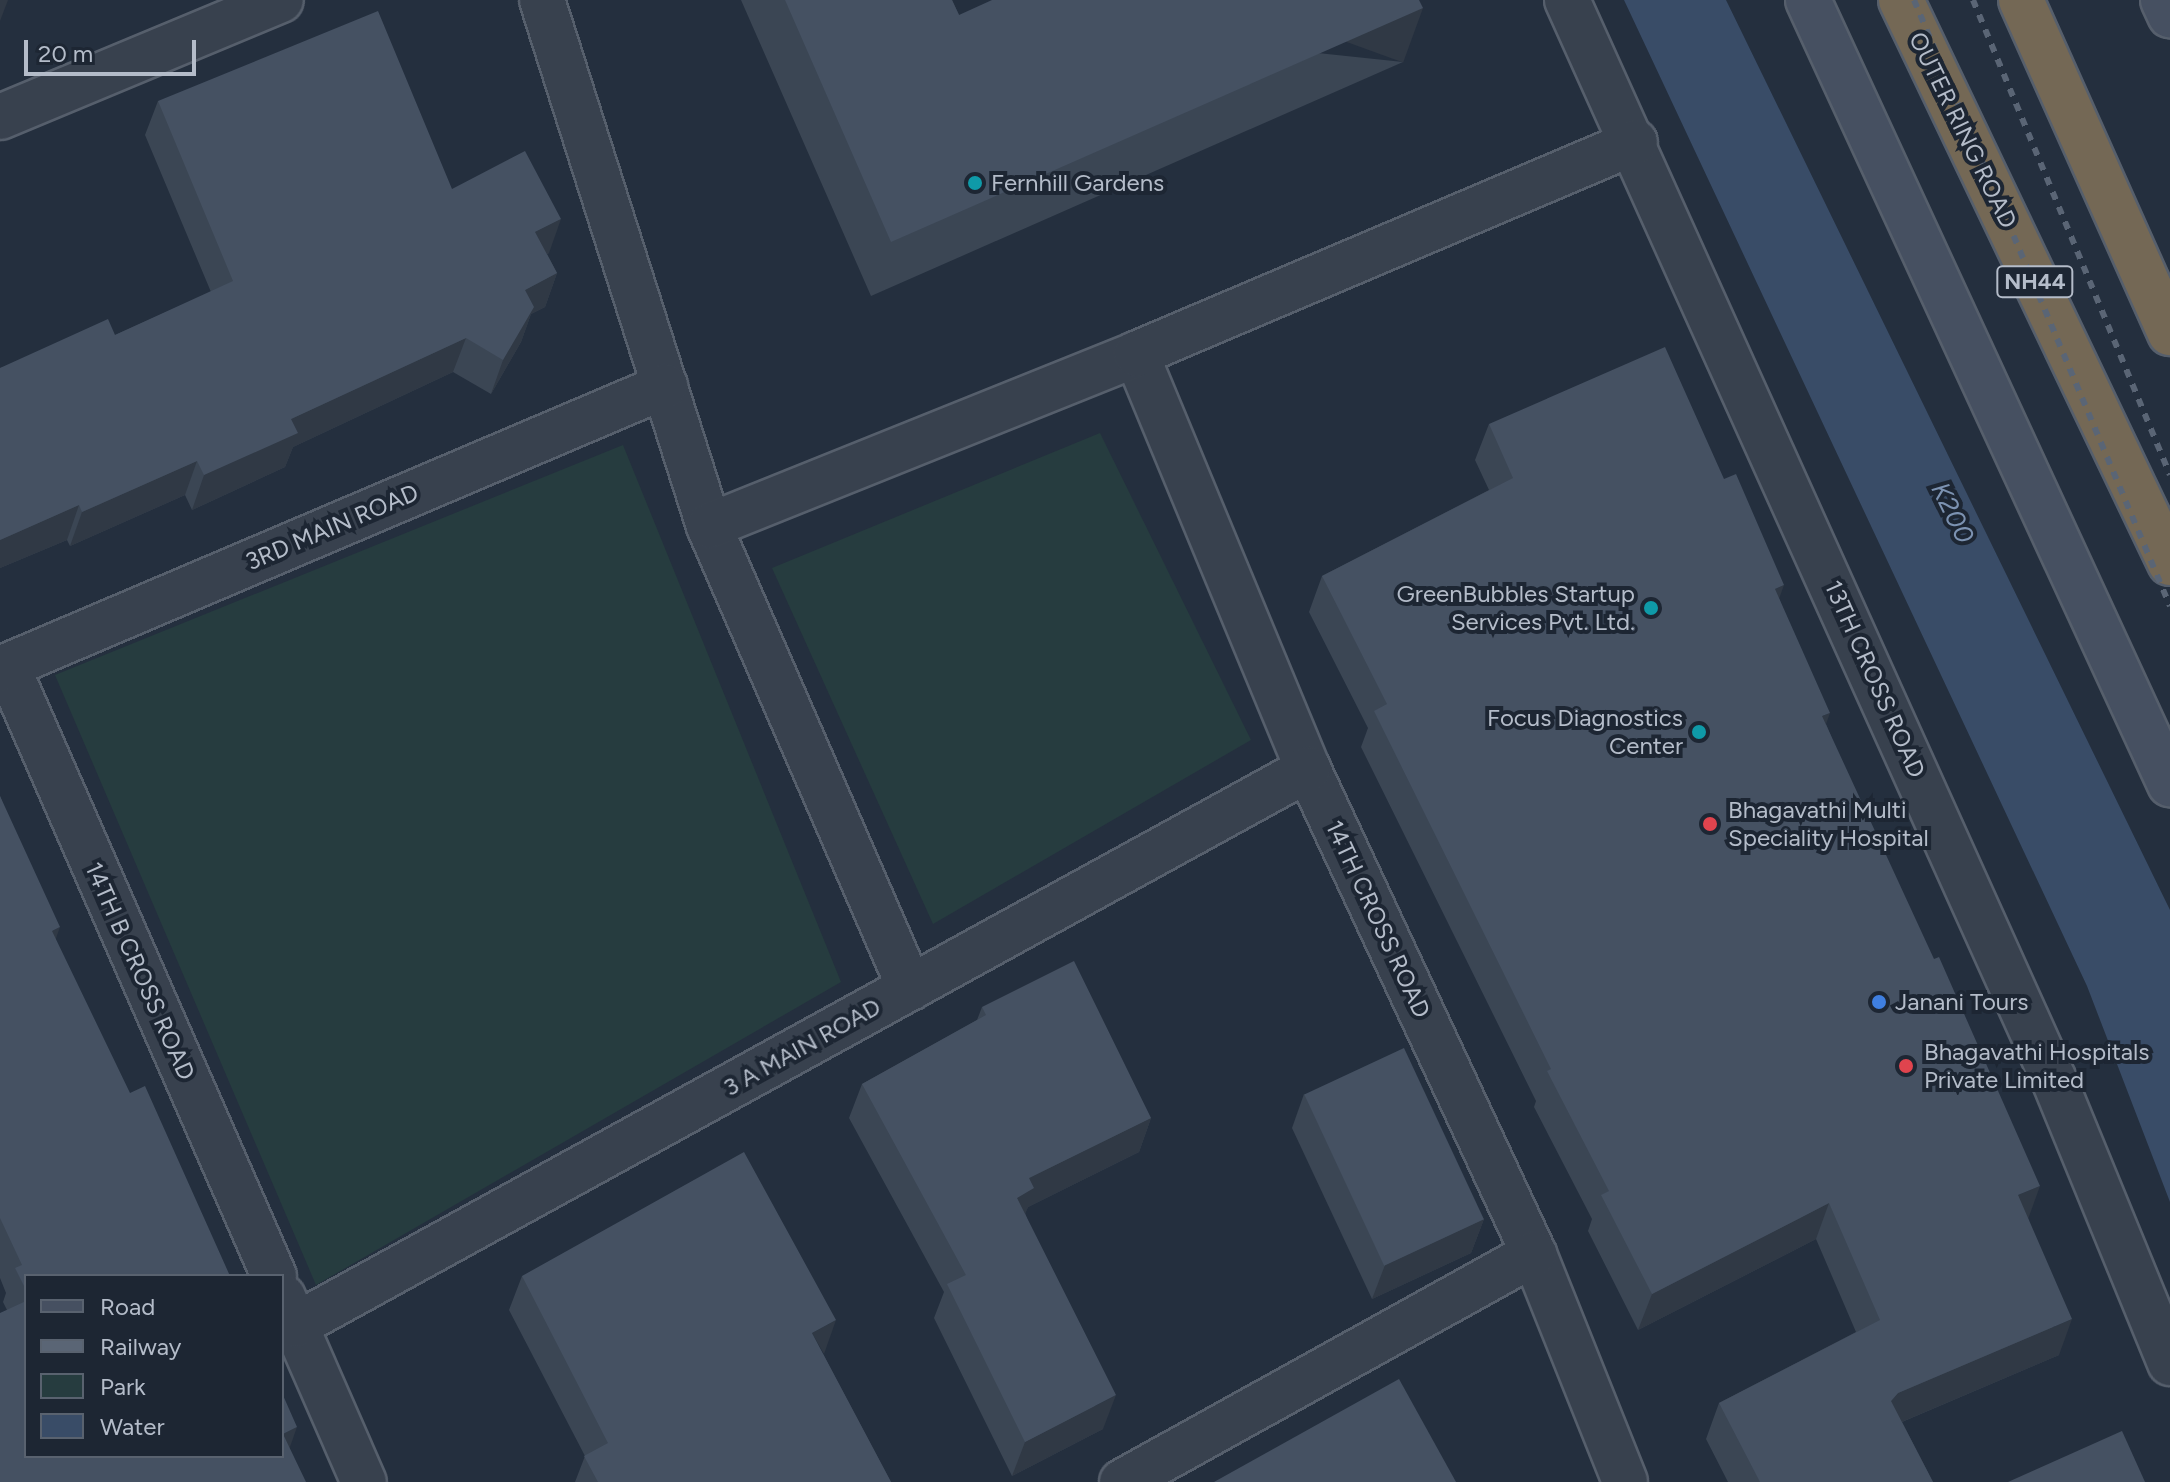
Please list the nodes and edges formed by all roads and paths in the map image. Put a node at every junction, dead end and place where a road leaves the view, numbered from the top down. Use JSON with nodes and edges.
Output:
{"nodes":[{"id":1,"x":281,"y":0,"type":"edge"},
{"id":2,"x":542,"y":0,"type":"edge"},
{"id":3,"x":1567,"y":0,"type":"edge"},
{"id":4,"x":1808,"y":0,"type":"edge"},
{"id":5,"x":1901,"y":0,"type":"edge"},
{"id":6,"x":2021,"y":0,"type":"edge"},
{"id":7,"x":2163,"y":0,"type":"edge"},
{"id":8,"x":2170,"y":15,"type":"edge"},
{"id":9,"x":0,"y":117,"type":"edge"},
{"id":10,"x":1635,"y":142,"type":"junction"},
{"id":11,"x":2170,"y":333,"type":"edge"},
{"id":12,"x":1136,"y":354,"type":"junction"},
{"id":13,"x":665,"y":386,"type":"junction"},
{"id":14,"x":709,"y":526,"type":"junction"},
{"id":15,"x":2170,"y":563,"type":"edge"},
{"id":16,"x":3,"y":668,"type":"edge"},
{"id":17,"x":1308,"y":769,"type":"junction"},
{"id":18,"x":2170,"y":784,"type":"edge"},
{"id":19,"x":910,"y":988,"type":"junction"},
{"id":20,"x":1534,"y":1254,"type":"junction"},
{"id":21,"x":273,"y":1274,"type":"edge"},
{"id":22,"x":289,"y":1310,"type":"edge"},
{"id":23,"x":2170,"y":1363,"type":"edge"},
{"id":24,"x":364,"y":1482,"type":"edge"},
{"id":25,"x":1122,"y":1482,"type":"edge"},
{"id":26,"x":1625,"y":1482,"type":"edge"}],
"edges":[{"from":1,"to":9,"type":"street"},
{"from":2,"to":13,"type":"street"},
{"from":3,"to":10,"type":"street","name":"13TH CROSS ROAD"},
{"from":4,"to":18,"type":"street"},
{"from":5,"to":15,"type":"highway","name":"OUTER RING ROAD","number":"NH44"},
{"from":6,"to":11,"type":"highway"},
{"from":7,"to":8,"type":"street"},
{"from":10,"to":12,"type":"street"},
{"from":10,"to":23,"type":"street","name":"13TH CROSS ROAD"},
{"from":12,"to":14,"type":"street"},
{"from":12,"to":17,"type":"street","name":"14TH CROSS ROAD"},
{"from":13,"to":14,"type":"street"},
{"from":13,"to":16,"type":"street","name":"3RD MAIN ROAD"},
{"from":14,"to":19,"type":"street"},
{"from":16,"to":21,"type":"street","name":"14TH B CROSS ROAD"},
{"from":17,"to":19,"type":"street","name":"3 A MAIN ROAD"},
{"from":17,"to":20,"type":"street","name":"14TH CROSS ROAD"},
{"from":19,"to":22,"type":"street","name":"3 A MAIN ROAD"},
{"from":20,"to":25,"type":"street"},
{"from":20,"to":26,"type":"street","name":"14TH CROSS ROAD"},
{"from":22,"to":24,"type":"street"}]}
